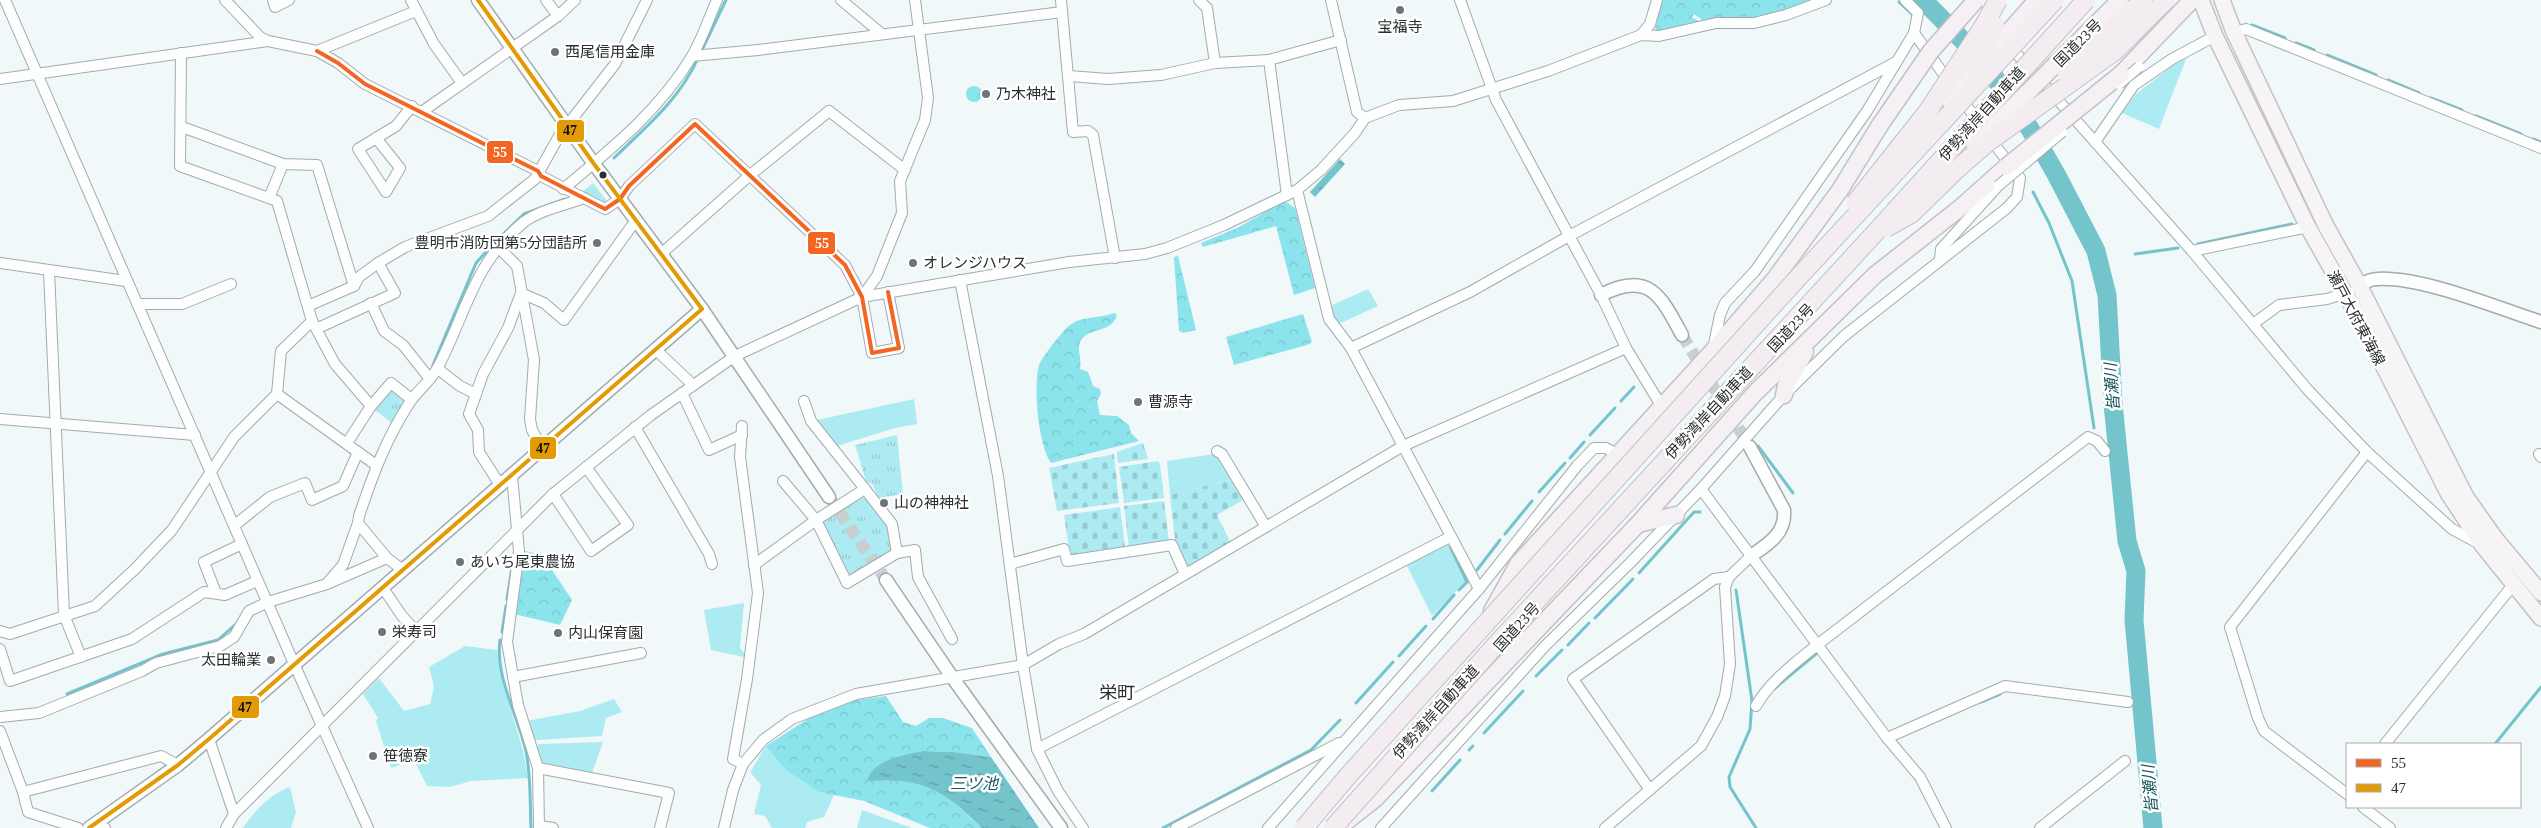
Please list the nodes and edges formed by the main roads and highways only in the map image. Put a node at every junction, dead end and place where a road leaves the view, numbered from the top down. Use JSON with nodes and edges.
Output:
{"nodes":[{"id":1,"x":1975,"y":0,"type":"edge"},
{"id":2,"x":1998,"y":0,"type":"edge"},
{"id":3,"x":2006,"y":0,"type":"edge"},
{"id":4,"x":2038,"y":0,"type":"edge"},
{"id":5,"x":2054,"y":0,"type":"edge"},
{"id":6,"x":2086,"y":0,"type":"edge"},
{"id":7,"x":2120,"y":0,"type":"edge"},
{"id":8,"x":2143,"y":0,"type":"edge"},
{"id":9,"x":2166,"y":0,"type":"edge"},
{"id":10,"x":2192,"y":0,"type":"edge"},
{"id":11,"x":2201,"y":0,"type":"edge"},
{"id":12,"x":2222,"y":0,"type":"edge"},
{"id":13,"x":1976,"y":69,"type":"junction"},
{"id":14,"x":2005,"y":115,"type":"junction"},
{"id":15,"x":1874,"y":234,"type":"junction"},
{"id":16,"x":1795,"y":281,"type":"junction"},
{"id":17,"x":1825,"y":323,"type":"junction"},
{"id":18,"x":1784,"y":395,"type":"road end"},
{"id":19,"x":1676,"y":515,"type":"road end"},
{"id":20,"x":1638,"y":524,"type":"junction"},
{"id":21,"x":2541,"y":593,"type":"edge"},
{"id":22,"x":1492,"y":611,"type":"junction"},
{"id":23,"x":2541,"y":618,"type":"edge"},
{"id":24,"x":1298,"y":828,"type":"edge"},
{"id":25,"x":1304,"y":828,"type":"edge"},
{"id":26,"x":1335,"y":828,"type":"edge"}],
"edges":[{"from":1,"to":22,"type":"highway","bridge":true},
{"from":2,"to":16,"type":"highway","bridge":true},
{"from":3,"to":13,"type":"highway","bridge":true},
{"from":4,"to":13,"type":"highway","name":"国道23号","bridge":true},
{"from":5,"to":16,"type":"highway","name":"伊勢湾岸自動車道","bridge":true},
{"from":6,"to":15,"type":"highway","name":"伊勢湾岸自動車道","bridge":true},
{"from":7,"to":14,"type":"highway","name":"国道23号","bridge":true},
{"from":8,"to":14,"type":"highway","bridge":true},
{"from":9,"to":15,"type":"highway","bridge":true},
{"from":10,"to":17,"type":"highway","bridge":true},
{"from":11,"to":23,"type":"main road","name":"瀬戸大府東海線"},
{"from":12,"to":21,"type":"main road","name":"瀬戸大府東海線"},
{"from":13,"to":22,"type":"highway","name":"国道23号","bridge":true},
{"from":14,"to":26,"type":"highway","name":"国道23号","bridge":true},
{"from":15,"to":26,"type":"highway","name":"伊勢湾岸自動車道","bridge":true},
{"from":16,"to":25,"type":"highway","name":"伊勢湾岸自動車道","bridge":true},
{"from":17,"to":18,"type":"highway"},
{"from":17,"to":20,"type":"highway"},
{"from":19,"to":20,"type":"highway"},
{"from":20,"to":26,"type":"highway"},
{"from":22,"to":24,"type":"highway","name":"国道23号"}]}
